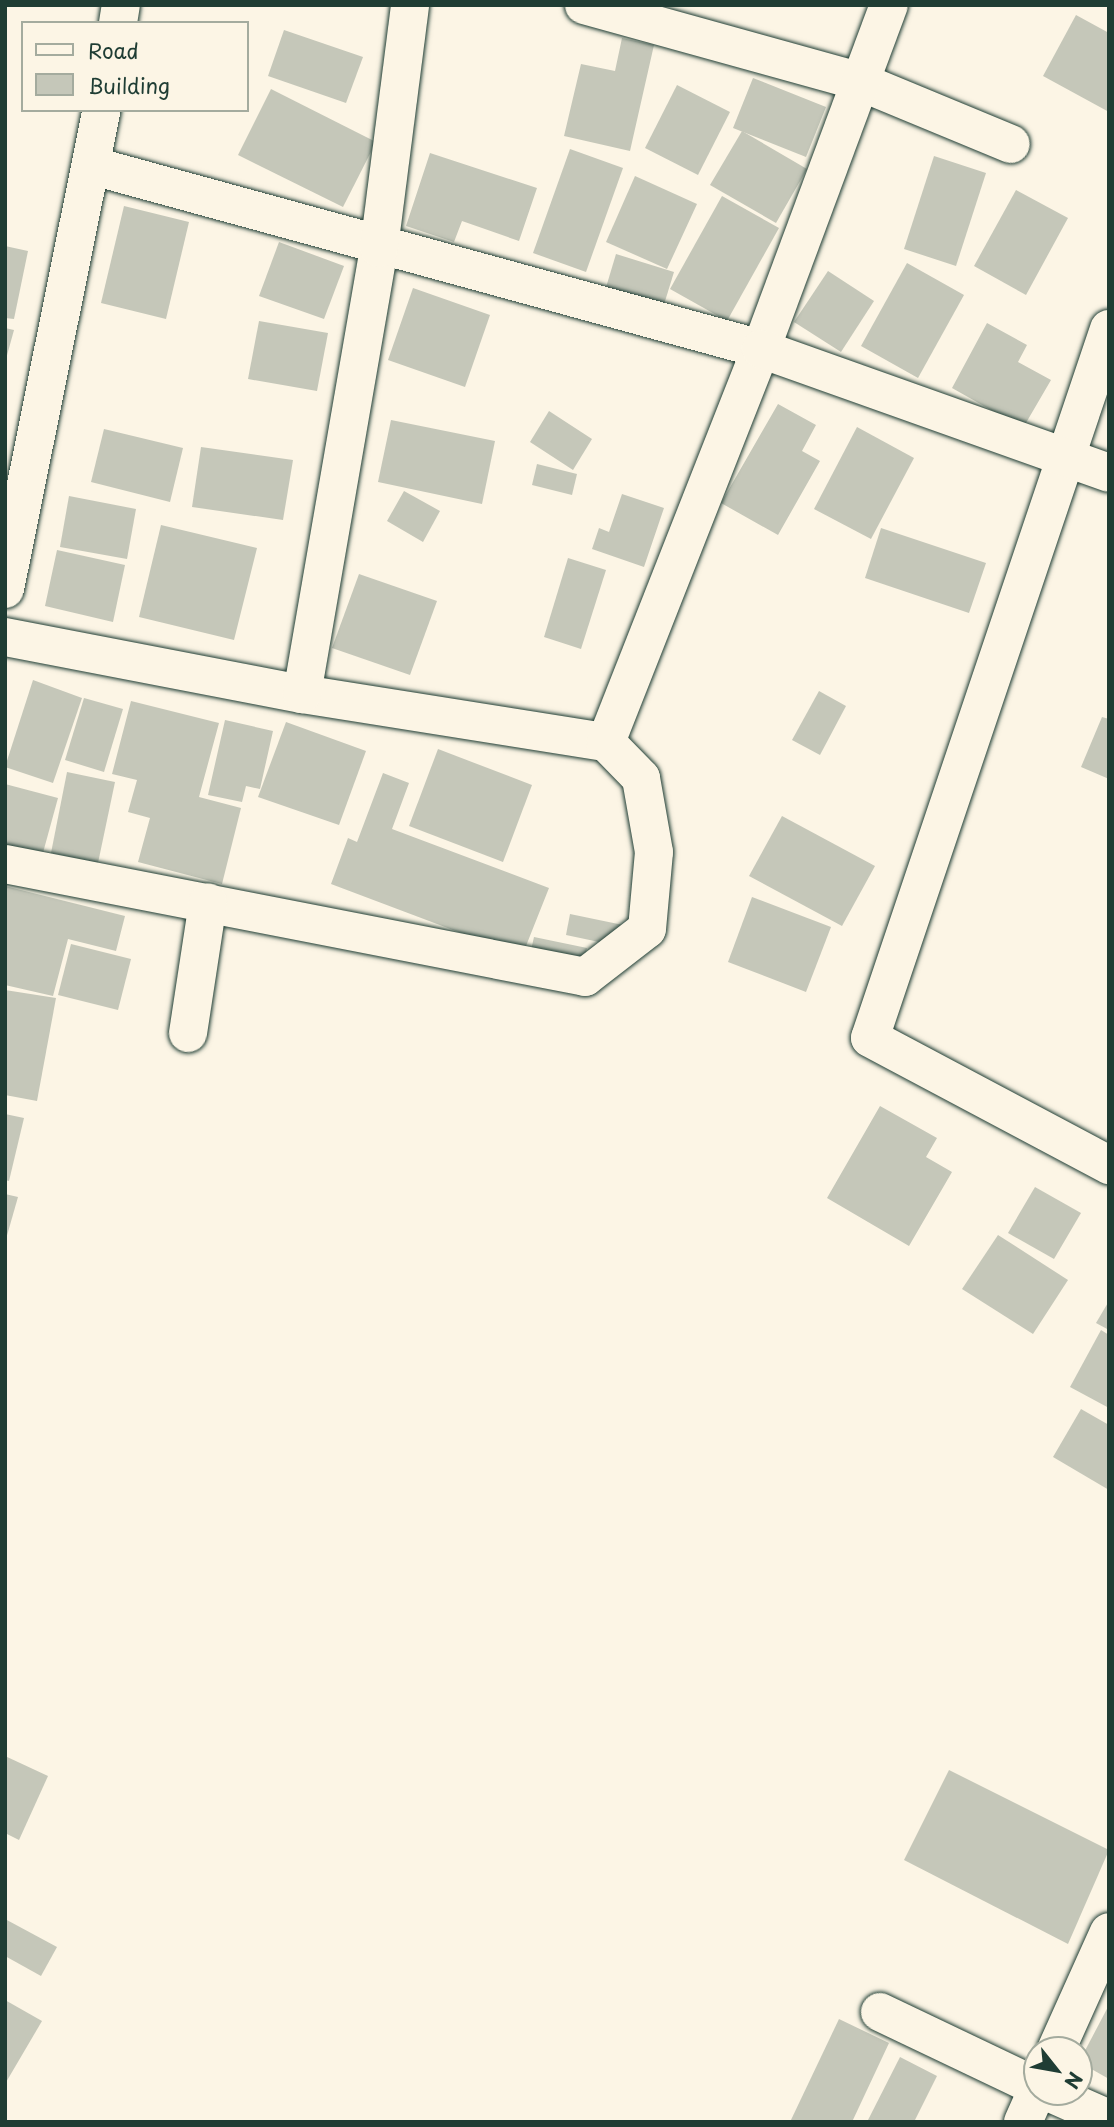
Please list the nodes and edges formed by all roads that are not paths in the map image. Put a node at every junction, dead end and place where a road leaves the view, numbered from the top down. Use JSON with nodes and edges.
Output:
{"nodes":[{"id":1,"x":411,"y":5,"type":"edge"},
{"id":2,"x":584,"y":5,"type":"edge"},
{"id":3,"x":889,"y":5,"type":"edge"},
{"id":4,"x":861,"y":82,"type":"junction"},
{"id":5,"x":103,"y":112,"type":"edge"},
{"id":6,"x":1011,"y":144,"type":"dead end"},
{"id":7,"x":93,"y":166,"type":"junction"},
{"id":8,"x":379,"y":248,"type":"junction"},
{"id":9,"x":1109,"y":328,"type":"edge"},
{"id":10,"x":761,"y":349,"type":"junction"},
{"id":11,"x":1061,"y":454,"type":"junction"},
{"id":12,"x":1109,"y":473,"type":"edge"},
{"id":13,"x":5,"y":589,"type":"edge"},
{"id":14,"x":5,"y":637,"type":"edge"},
{"id":15,"x":302,"y":694,"type":"junction"},
{"id":16,"x":606,"y":742,"type":"junction"},
{"id":17,"x":5,"y":864,"type":"edge"},
{"id":18,"x":208,"y":903,"type":"junction"},
{"id":19,"x":188,"y":1033,"type":"dead end"},
{"id":20,"x":1109,"y":1165,"type":"edge"},
{"id":21,"x":1109,"y":1933,"type":"edge"},
{"id":22,"x":880,"y":2012,"type":"dead end"},
{"id":23,"x":1062,"y":2036,"type":"edge"},
{"id":24,"x":1023,"y":2082,"type":"edge"},
{"id":25,"x":1080,"y":2106,"type":"edge"},
{"id":26,"x":1109,"y":2119,"type":"edge"}],
"edges":[{"from":1,"to":8,"type":"street"},
{"from":2,"to":4,"type":"street"},
{"from":3,"to":4,"type":"street"},
{"from":4,"to":6,"type":"street"},
{"from":4,"to":10,"type":"street"},
{"from":5,"to":7,"type":"street"},
{"from":7,"to":8,"type":"street"},
{"from":7,"to":13,"type":"street"},
{"from":8,"to":10,"type":"street"},
{"from":8,"to":15,"type":"street"},
{"from":9,"to":11,"type":"street"},
{"from":10,"to":11,"type":"street"},
{"from":10,"to":16,"type":"street"},
{"from":11,"to":12,"type":"street"},
{"from":11,"to":20,"type":"street"},
{"from":14,"to":15,"type":"street"},
{"from":15,"to":16,"type":"street"},
{"from":16,"to":18,"type":"street"},
{"from":17,"to":18,"type":"street"},
{"from":18,"to":19,"type":"street"},
{"from":21,"to":23,"type":"street"},
{"from":22,"to":24,"type":"street"},
{"from":25,"to":26,"type":"street"}]}
